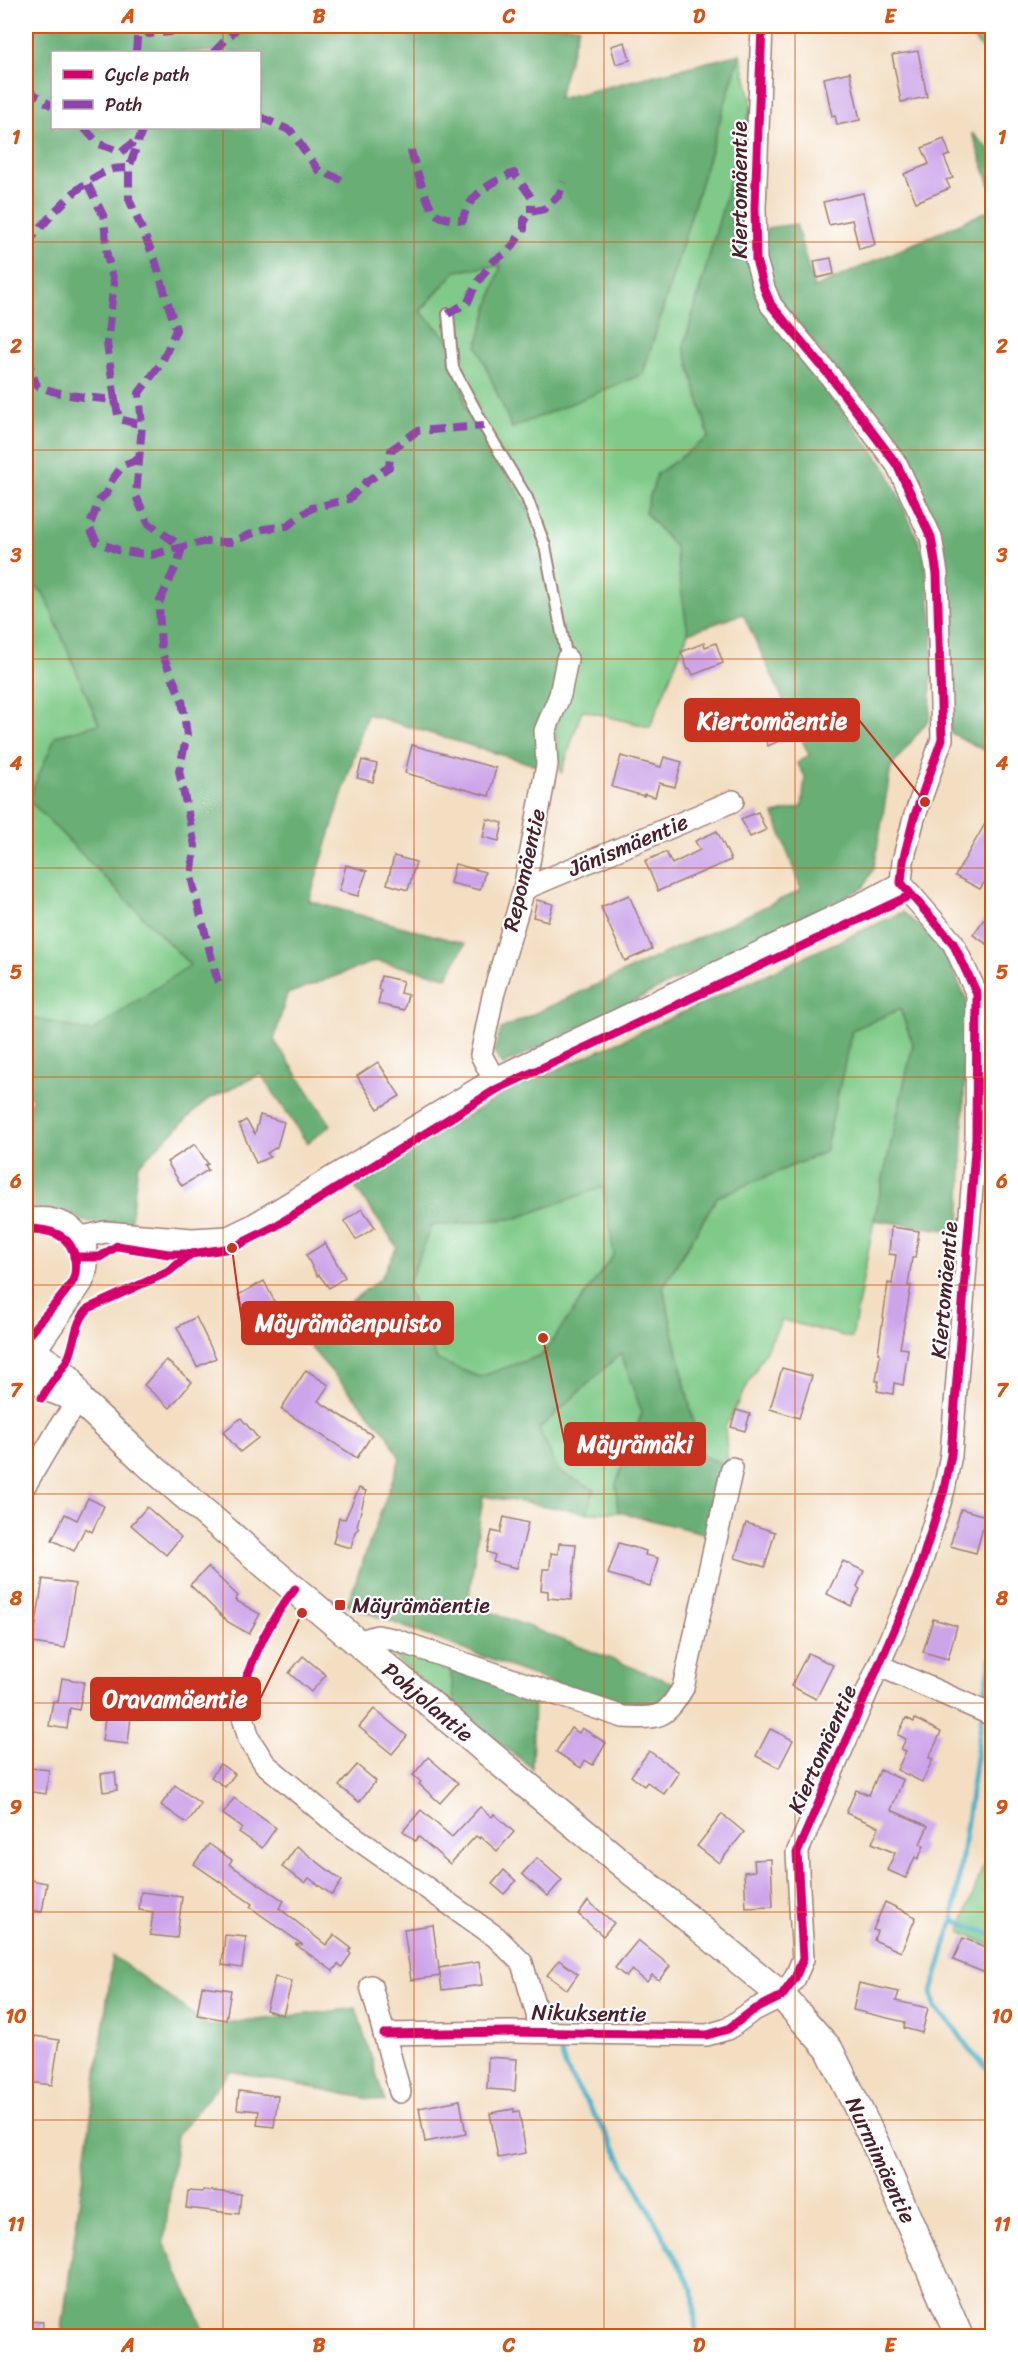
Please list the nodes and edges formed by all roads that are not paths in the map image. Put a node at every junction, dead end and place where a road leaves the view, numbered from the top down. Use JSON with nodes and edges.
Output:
{"nodes":[{"id":1,"x":762,"y":26,"type":"edge"},
{"id":2,"x":448,"y":314,"type":"dead end"},
{"id":3,"x":567,"y":659,"type":"joint"},
{"id":4,"x":733,"y":801,"type":"dead end"},
{"id":5,"x":901,"y":883,"type":"junction"},
{"id":6,"x":524,"y":889,"type":"junction"},
{"id":7,"x":494,"y":1079,"type":"junction"},
{"id":8,"x":984,"y":1133,"type":"edge"},
{"id":9,"x":26,"y":1219,"type":"edge"},
{"id":10,"x":82,"y":1237,"type":"junction"},
{"id":11,"x":27,"y":1359,"type":"edge"},
{"id":12,"x":80,"y":1400,"type":"junction"},
{"id":13,"x":732,"y":1468,"type":"dead end"},
{"id":14,"x":26,"y":1484,"type":"edge"},
{"id":15,"x":357,"y":1642,"type":"junction"},
{"id":16,"x":880,"y":1666,"type":"junction"},
{"id":17,"x":243,"y":1689,"type":"dead end"},
{"id":18,"x":993,"y":1715,"type":"edge"},
{"id":19,"x":370,"y":1986,"type":"dead end"},
{"id":20,"x":782,"y":1996,"type":"junction"},
{"id":21,"x":539,"y":2032,"type":"junction"},
{"id":22,"x":384,"y":2034,"type":"junction"},
{"id":23,"x":400,"y":2092,"type":"dead end"},
{"id":24,"x":959,"y":2337,"type":"edge"}],
"edges":[{"from":1,"to":5,"type":"street","name":"Kiertomäentie"},
{"from":2,"to":3,"type":"lane"},
{"from":3,"to":6,"type":"street","name":"Repomäentie"},
{"from":4,"to":6,"type":"street","name":"Jänismäentie"},
{"from":5,"to":7,"type":"street"},
{"from":5,"to":8,"type":"street","name":"Kiertomäentie"},
{"from":6,"to":7,"type":"street","name":"Repomäentie"},
{"from":7,"to":10,"type":"street"},
{"from":8,"to":16,"type":"street","name":"Kiertomäentie"},
{"from":9,"to":10,"type":"street"},
{"from":10,"to":11,"type":"street"},
{"from":11,"to":12,"type":"street","name":"Pohjolantie"},
{"from":12,"to":14,"type":"street"},
{"from":12,"to":15,"type":"street","name":"Pohjolantie"},
{"from":13,"to":15,"type":"street"},
{"from":15,"to":20,"type":"street","name":"Pohjolantie"},
{"from":16,"to":18,"type":"street"},
{"from":16,"to":20,"type":"street","name":"Kiertomäentie"},
{"from":17,"to":21,"type":"street"},
{"from":19,"to":22,"type":"street"},
{"from":20,"to":21,"type":"street","name":"Nikuksentie"},
{"from":20,"to":24,"type":"street","name":"Nurmimäentie"},
{"from":21,"to":22,"type":"street","name":"Nikuksentie"},
{"from":22,"to":23,"type":"street"}]}
